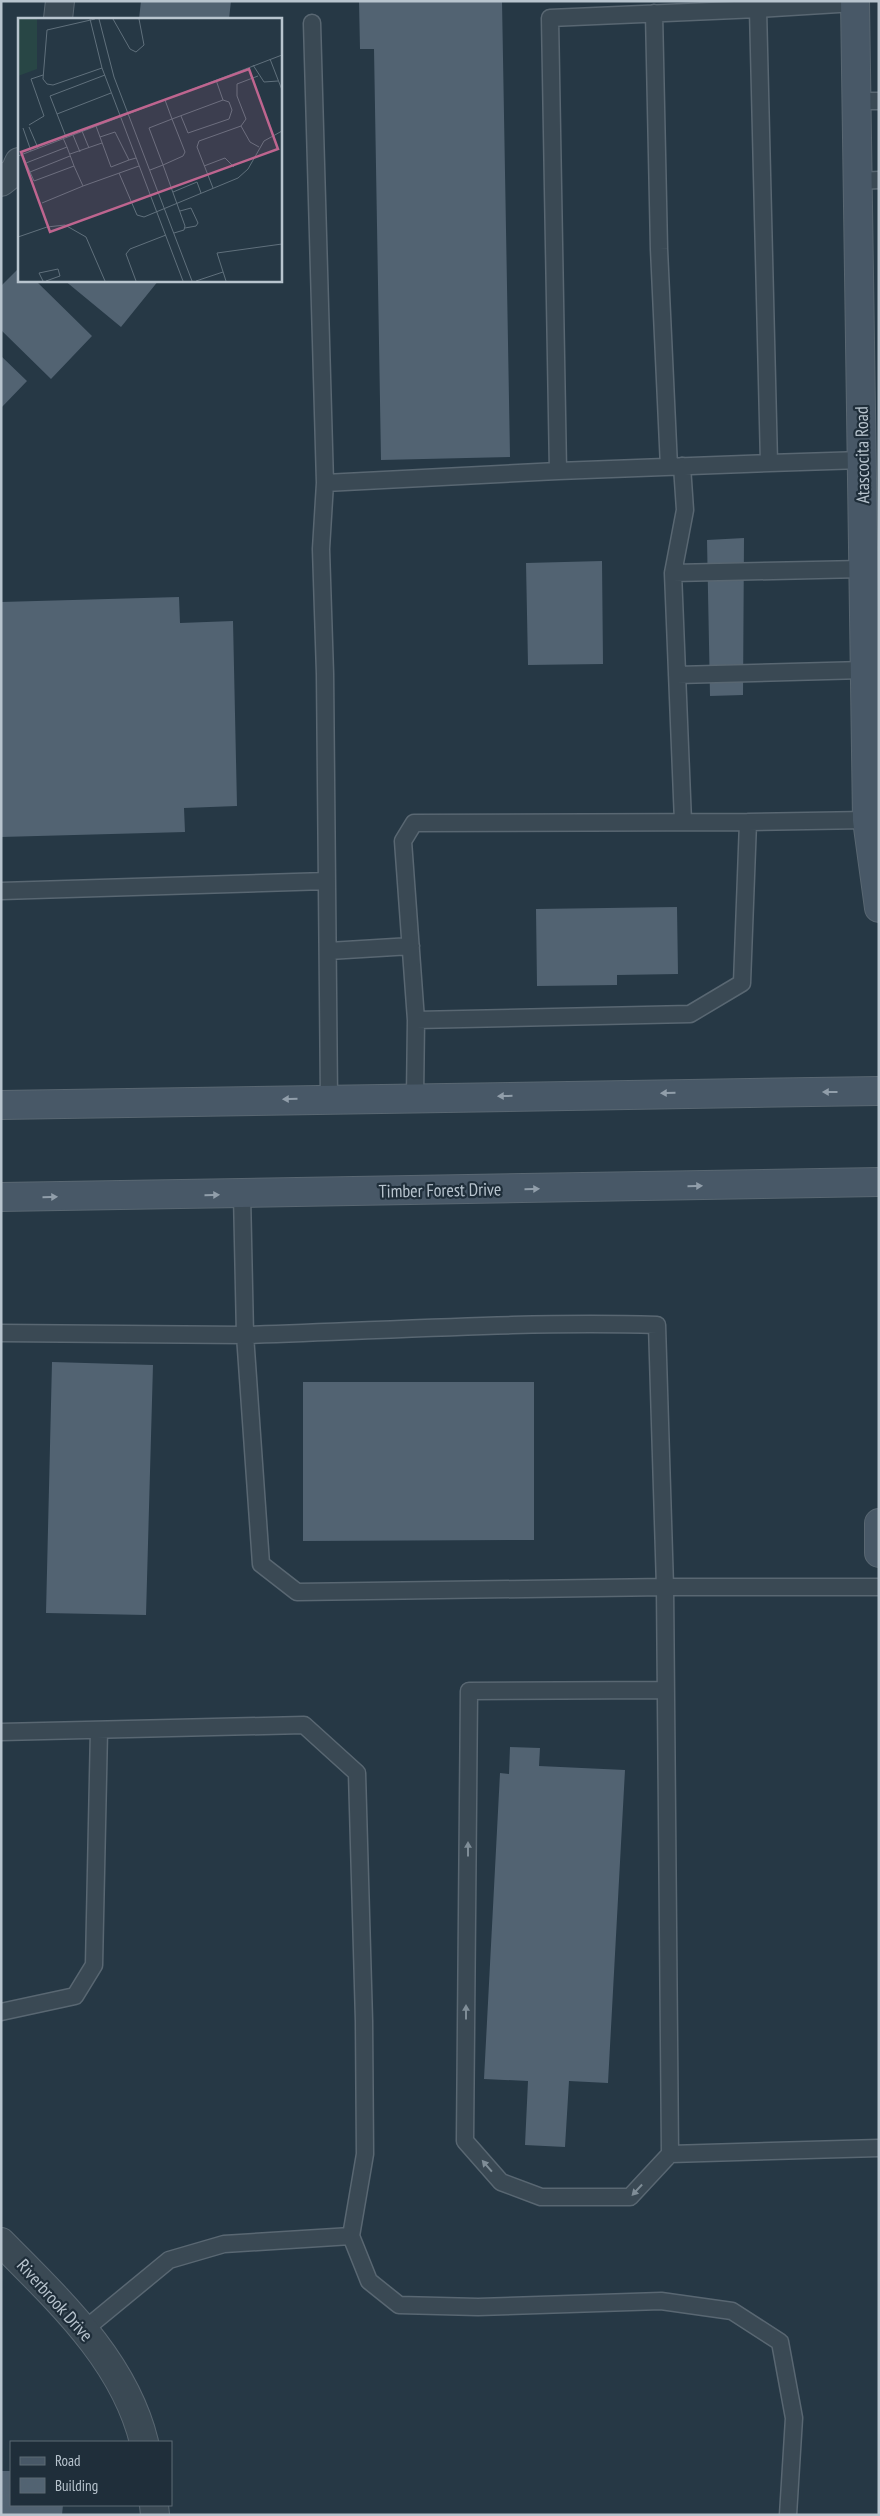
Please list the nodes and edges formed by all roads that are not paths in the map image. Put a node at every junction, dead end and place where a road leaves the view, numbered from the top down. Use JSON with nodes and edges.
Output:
{"nodes":[{"id":1,"x":60,"y":1,"type":"edge"},
{"id":2,"x":855,"y":2,"type":"edge"},
{"id":3,"x":758,"y":9,"type":"junction"},
{"id":4,"x":654,"y":14,"type":"junction"},
{"id":5,"x":58,"y":18,"type":"edge"},
{"id":6,"x":312,"y":23,"type":"dead end"},
{"id":7,"x":868,"y":101,"type":"edge"},
{"id":8,"x":18,"y":164,"type":"edge"},
{"id":9,"x":868,"y":180,"type":"edge"},
{"id":10,"x":1,"y":182,"type":"edge"},
{"id":11,"x":862,"y":460,"type":"junction"},
{"id":12,"x":769,"y":463,"type":"junction"},
{"id":13,"x":676,"y":466,"type":"junction"},
{"id":14,"x":558,"y":471,"type":"junction"},
{"id":15,"x":325,"y":483,"type":"junction"},
{"id":16,"x":871,"y":490,"type":"edge"},
{"id":17,"x":863,"y":569,"type":"junction"},
{"id":18,"x":673,"y":573,"type":"junction"},
{"id":19,"x":864,"y":670,"type":"junction"},
{"id":20,"x":677,"y":674,"type":"junction"},
{"id":21,"x":868,"y":820,"type":"junction"},
{"id":22,"x":683,"y":822,"type":"junction"},
{"id":23,"x":748,"y":822,"type":"junction"},
{"id":24,"x":327,"y":881,"type":"junction"},
{"id":25,"x":1,"y":891,"type":"edge"},
{"id":26,"x":879,"y":908,"type":"edge"},
{"id":27,"x":411,"y":946,"type":"junction"},
{"id":28,"x":328,"y":950,"type":"junction"},
{"id":29,"x":416,"y":1020,"type":"junction"},
{"id":30,"x":879,"y":1091,"type":"edge"},
{"id":31,"x":415,"y":1097,"type":"junction"},
{"id":32,"x":329,"y":1099,"type":"junction"},
{"id":33,"x":1,"y":1105,"type":"edge"},
{"id":34,"x":879,"y":1182,"type":"edge"},
{"id":35,"x":242,"y":1194,"type":"junction"},
{"id":36,"x":1,"y":1197,"type":"edge"},
{"id":37,"x":1,"y":1333,"type":"edge"},
{"id":38,"x":245,"y":1335,"type":"junction"},
{"id":39,"x":879,"y":1522,"type":"edge"},
{"id":40,"x":879,"y":1553,"type":"edge"},
{"id":41,"x":879,"y":1587,"type":"edge"},
{"id":42,"x":665,"y":1588,"type":"junction"},
{"id":43,"x":665,"y":1690,"type":"junction"},
{"id":44,"x":99,"y":1730,"type":"junction"},
{"id":45,"x":1,"y":1732,"type":"edge"},
{"id":46,"x":1,"y":2012,"type":"edge"},
{"id":47,"x":879,"y":2148,"type":"edge"},
{"id":48,"x":670,"y":2154,"type":"junction"},
{"id":49,"x":351,"y":2236,"type":"junction"},
{"id":50,"x":1,"y":2242,"type":"edge"},
{"id":51,"x":84,"y":2330,"type":"junction"},
{"id":52,"x":144,"y":2441,"type":"edge"},
{"id":53,"x":788,"y":2515,"type":"edge"}],
"edges":[{"from":1,"to":5,"type":"street"},
{"from":2,"to":3,"type":"lane"},
{"from":2,"to":7,"type":"main road","name":"Atascocita Road"},
{"from":3,"to":4,"type":"lane"},
{"from":3,"to":12,"type":"lane"},
{"from":4,"to":13,"type":"lane"},
{"from":4,"to":14,"type":"lane"},
{"from":6,"to":15,"type":"lane"},
{"from":7,"to":9,"type":"main road","name":"Atascocita Road"},
{"from":8,"to":10,"type":"street"},
{"from":9,"to":11,"type":"main road","name":"Atascocita Road"},
{"from":11,"to":12,"type":"lane"},
{"from":11,"to":16,"type":"main road","name":"Atascocita Road"},
{"from":12,"to":13,"type":"lane"},
{"from":13,"to":14,"type":"lane"},
{"from":13,"to":18,"type":"lane"},
{"from":14,"to":15,"type":"lane"},
{"from":15,"to":24,"type":"lane"},
{"from":16,"to":17,"type":"main road","name":"Atascocita Road"},
{"from":17,"to":18,"type":"lane"},
{"from":17,"to":19,"type":"main road","name":"Atascocita Road"},
{"from":18,"to":20,"type":"lane"},
{"from":19,"to":20,"type":"lane"},
{"from":19,"to":21,"type":"main road","name":"Atascocita Road"},
{"from":20,"to":22,"type":"lane"},
{"from":21,"to":23,"type":"lane"},
{"from":21,"to":26,"type":"main road","name":"Atascocita Road"},
{"from":22,"to":23,"type":"lane"},
{"from":22,"to":27,"type":"lane"},
{"from":23,"to":29,"type":"lane"},
{"from":24,"to":25,"type":"lane"},
{"from":24,"to":28,"type":"lane"},
{"from":27,"to":28,"type":"lane"},
{"from":27,"to":29,"type":"lane"},
{"from":28,"to":32,"type":"lane"},
{"from":29,"to":31,"type":"lane"},
{"from":30,"to":31,"type":"main road","one_way":true},
{"from":31,"to":32,"type":"main road"},
{"from":32,"to":33,"type":"main road","one_way":true},
{"from":35,"to":34,"type":"main road","name":"Timber Forest Drive","one_way":true},
{"from":36,"to":35,"type":"main road","name":"Timber Forest Drive","one_way":true},
{"from":35,"to":38,"type":"lane"},
{"from":37,"to":38,"type":"lane"},
{"from":38,"to":42,"type":"lane"},
{"from":38,"to":42,"type":"lane"},
{"from":39,"to":40,"type":"main road"},
{"from":41,"to":42,"type":"lane"},
{"from":42,"to":43,"type":"lane"},
{"from":43,"to":48,"type":"lane"},
{"from":48,"to":43,"type":"lane","one_way":true},
{"from":44,"to":45,"type":"lane"},
{"from":44,"to":46,"type":"lane"},
{"from":44,"to":49,"type":"lane"},
{"from":47,"to":48,"type":"lane"},
{"from":49,"to":51,"type":"lane"},
{"from":49,"to":53,"type":"lane"},
{"from":50,"to":51,"type":"street","name":"Riverbrook Drive"},
{"from":51,"to":52,"type":"street","name":"Riverbrook Drive"}]}
